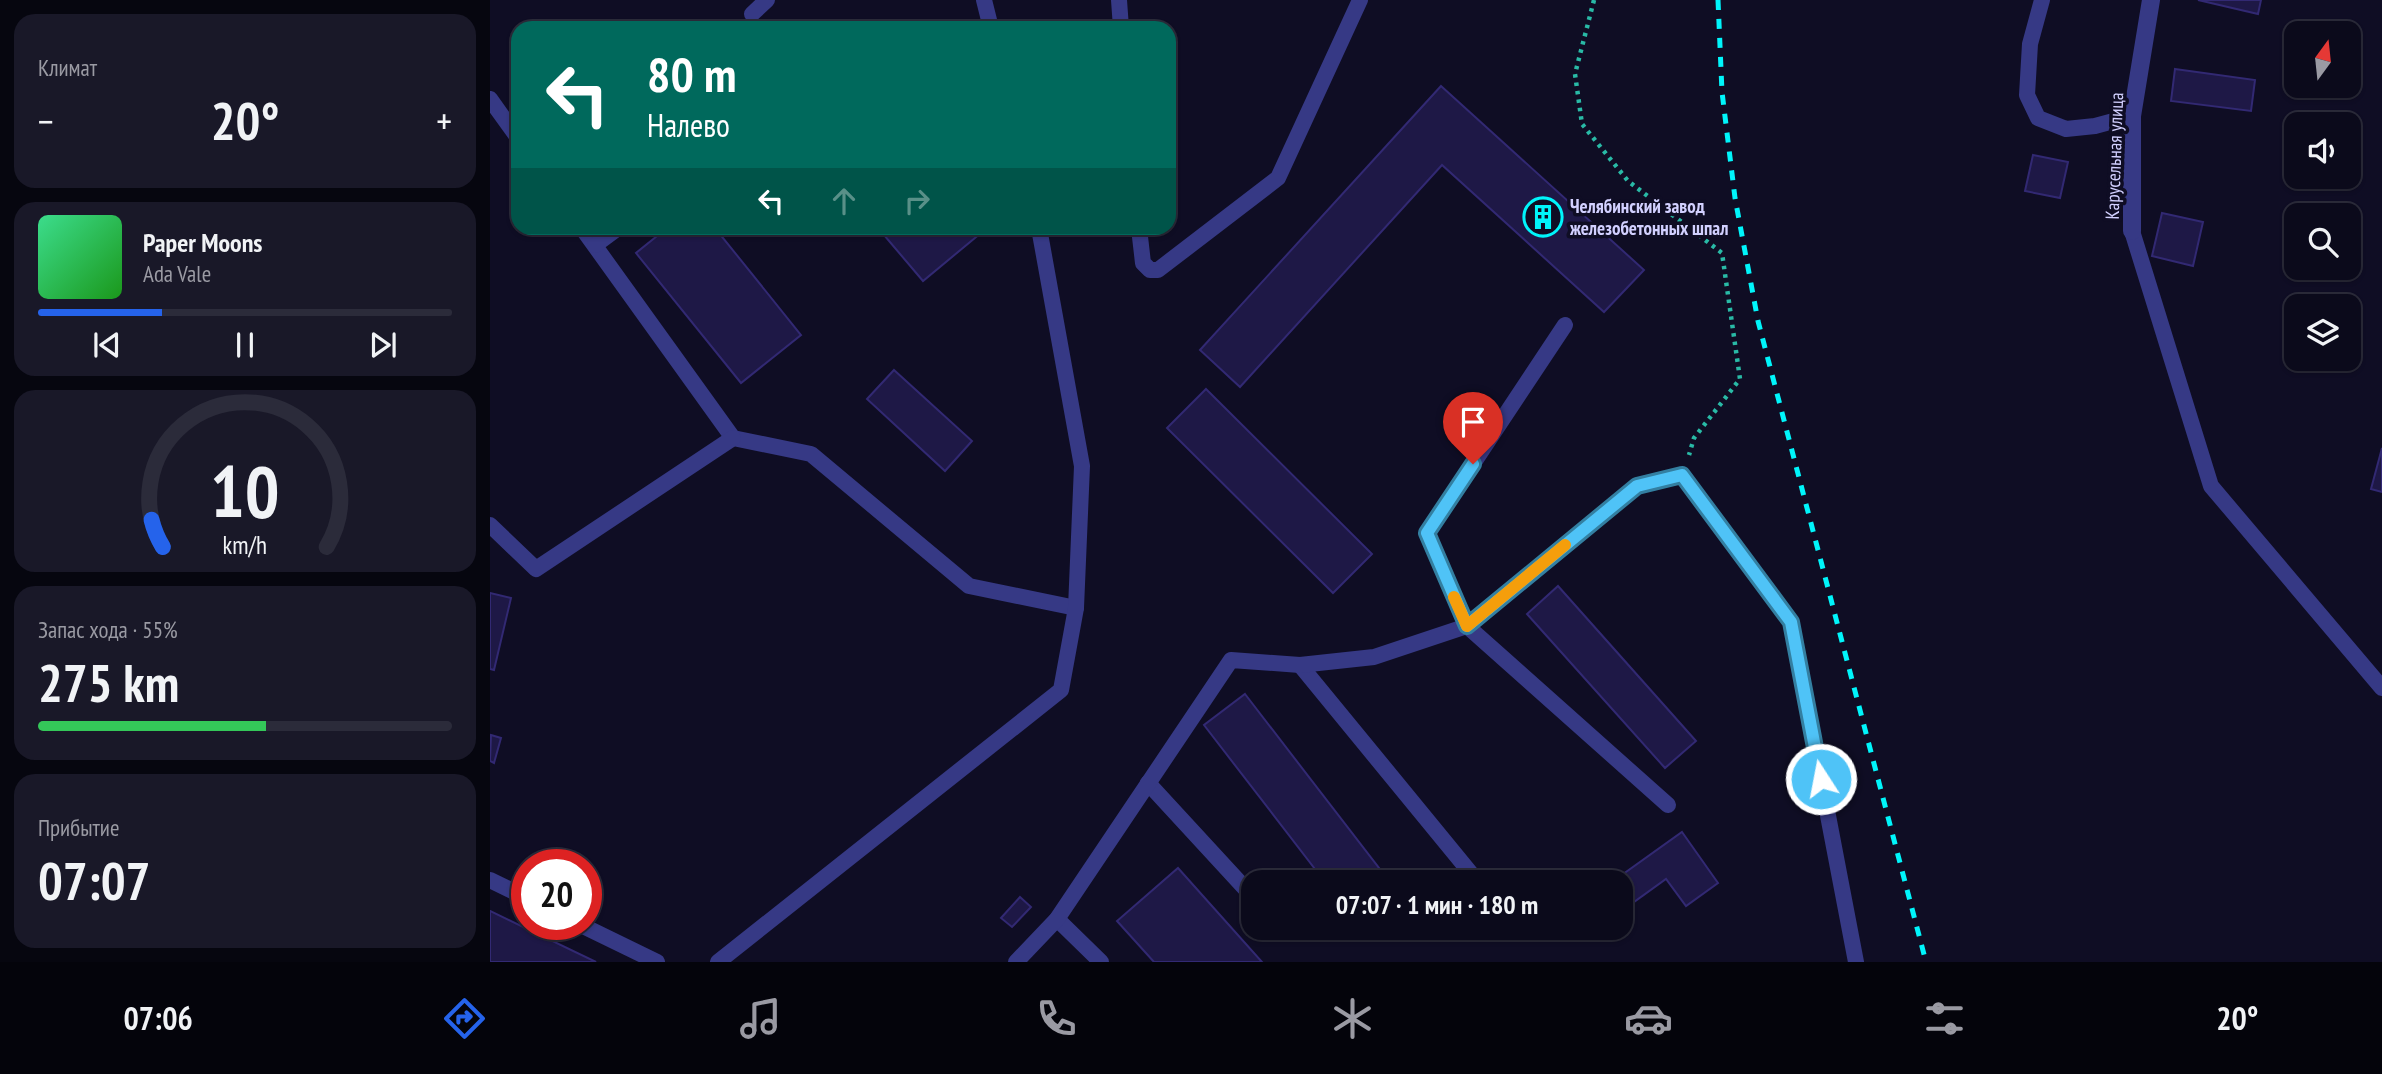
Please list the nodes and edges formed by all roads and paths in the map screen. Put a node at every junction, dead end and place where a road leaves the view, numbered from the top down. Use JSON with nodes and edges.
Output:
{"nodes":[{"id":1,"x":766,"y":0,"type":"edge"},
{"id":2,"x":984,"y":0,"type":"edge"},
{"id":3,"x":1119,"y":0,"type":"edge"},
{"id":4,"x":1360,"y":0,"type":"edge"},
{"id":5,"x":1594,"y":0,"type":"edge"},
{"id":6,"x":2042,"y":0,"type":"edge"},
{"id":7,"x":2151,"y":0,"type":"edge"},
{"id":8,"x":752,"y":14,"type":"dead end"},
{"id":9,"x":989,"y":21,"type":"edge"},
{"id":10,"x":1120,"y":21,"type":"edge"},
{"id":11,"x":490,"y":99,"type":"edge"},
{"id":12,"x":2132,"y":116,"type":"junction"},
{"id":13,"x":511,"y":128,"type":"edge"},
{"id":14,"x":2132,"y":231,"type":"joint"},
{"id":15,"x":587,"y":235,"type":"edge"},
{"id":16,"x":609,"y":235,"type":"edge"},
{"id":17,"x":1040,"y":235,"type":"edge"},
{"id":18,"x":1140,"y":235,"type":"edge"},
{"id":19,"x":595,"y":245,"type":"junction"},
{"id":20,"x":1565,"y":326,"type":"dead end"},
{"id":21,"x":733,"y":438,"type":"junction"},
{"id":22,"x":1682,"y":475,"type":"junction"},
{"id":23,"x":490,"y":525,"type":"edge"},
{"id":24,"x":1076,"y":608,"type":"junction"},
{"id":25,"x":1467,"y":626,"type":"junction"},
{"id":26,"x":1300,"y":665,"type":"junction"},
{"id":27,"x":2382,"y":688,"type":"edge"},
{"id":28,"x":1148,"y":783,"type":"junction"},
{"id":29,"x":1668,"y":805,"type":"dead end"},
{"id":30,"x":1468,"y":870,"type":"edge"},
{"id":31,"x":490,"y":880,"type":"edge"},
{"id":32,"x":1241,"y":884,"type":"edge"},
{"id":33,"x":511,"y":890,"type":"edge"},
{"id":34,"x":1057,"y":919,"type":"junction"},
{"id":35,"x":602,"y":935,"type":"edge"},
{"id":36,"x":656,"y":962,"type":"edge"},
{"id":37,"x":718,"y":962,"type":"edge"},
{"id":38,"x":1016,"y":962,"type":"edge"},
{"id":39,"x":1101,"y":962,"type":"edge"},
{"id":40,"x":1856,"y":962,"type":"edge"}],
"edges":[{"from":1,"to":8,"type":"lane"},
{"from":2,"to":9,"type":"lane"},
{"from":3,"to":10,"type":"lane"},
{"from":4,"to":18,"type":"lane"},
{"from":5,"to":22,"type":"path"},
{"from":6,"to":12,"type":"lane"},
{"from":7,"to":12,"type":"street","name":"Карусельная улица"},
{"from":11,"to":13,"type":"lane"},
{"from":12,"to":14,"type":"street","name":"Карусельная улица"},
{"from":14,"to":27,"type":"lane"},
{"from":15,"to":19,"type":"lane"},
{"from":16,"to":19,"type":"lane"},
{"from":17,"to":24,"type":"lane"},
{"from":19,"to":21,"type":"lane"},
{"from":20,"to":25,"type":"lane"},
{"from":21,"to":23,"type":"lane"},
{"from":21,"to":24,"type":"lane"},
{"from":22,"to":25,"type":"lane"},
{"from":22,"to":40,"type":"lane"},
{"from":24,"to":37,"type":"lane"},
{"from":25,"to":26,"type":"lane"},
{"from":25,"to":29,"type":"lane"},
{"from":26,"to":28,"type":"lane"},
{"from":26,"to":30,"type":"lane"},
{"from":28,"to":32,"type":"lane"},
{"from":28,"to":34,"type":"lane"},
{"from":31,"to":33,"type":"lane"},
{"from":34,"to":38,"type":"lane"},
{"from":34,"to":39,"type":"lane"},
{"from":35,"to":36,"type":"lane"}]}
